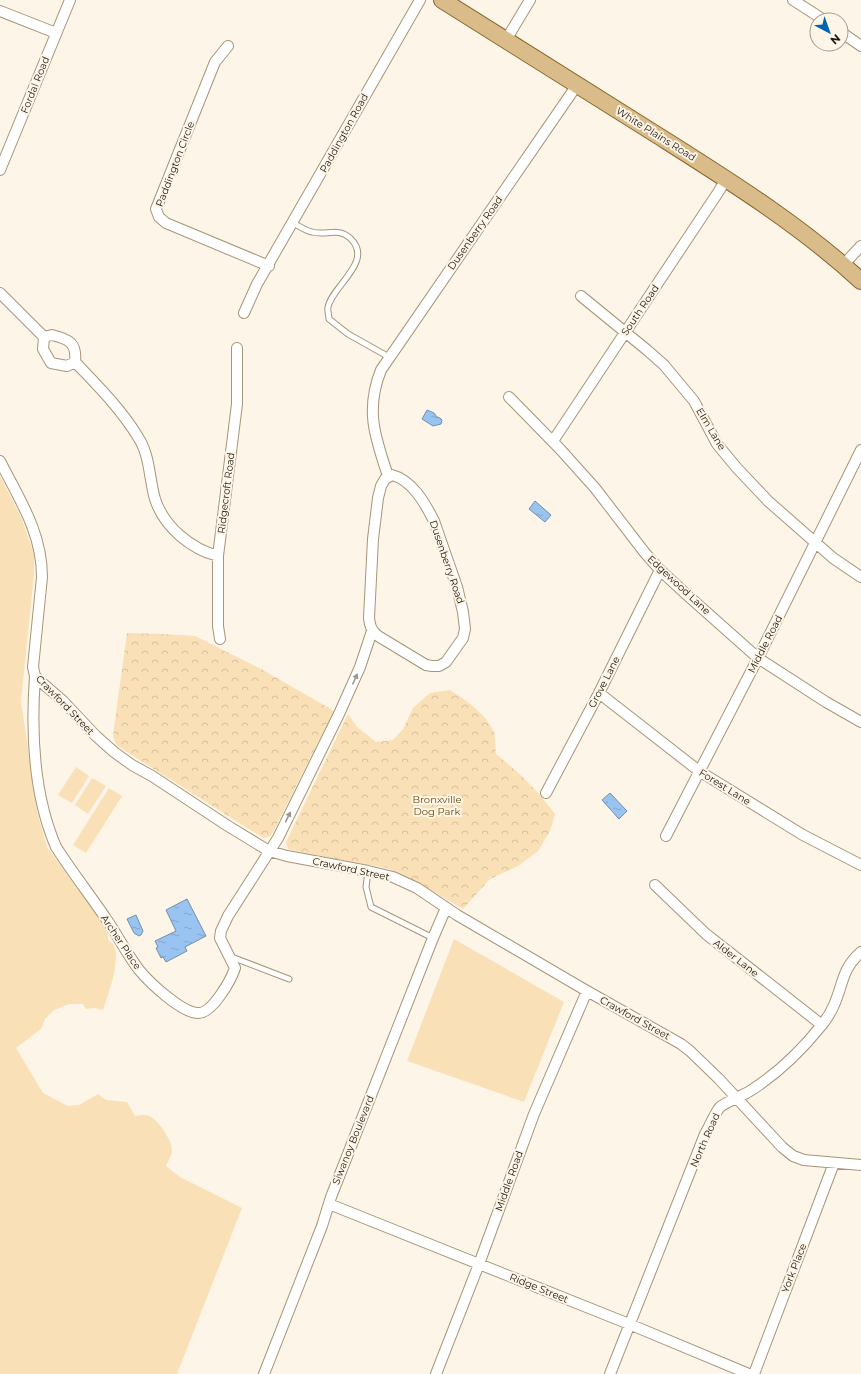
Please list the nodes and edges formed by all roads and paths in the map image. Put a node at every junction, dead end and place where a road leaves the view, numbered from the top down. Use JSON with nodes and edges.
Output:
{"nodes":[{"id":1,"x":70,"y":0,"type":"edge"},
{"id":2,"x":420,"y":0,"type":"edge"},
{"id":3,"x":442,"y":0,"type":"edge"},
{"id":4,"x":530,"y":0,"type":"edge"},
{"id":5,"x":793,"y":0,"type":"edge"},
{"id":6,"x":0,"y":11,"type":"edge"},
{"id":7,"x":812,"y":12,"type":"edge"},
{"id":8,"x":56,"y":33,"type":"junction"},
{"id":9,"x":849,"y":38,"type":"edge"},
{"id":10,"x":506,"y":40,"type":"junction"},
{"id":11,"x":228,"y":46,"type":"dead end"},
{"id":12,"x":861,"y":46,"type":"edge"},
{"id":13,"x":577,"y":85,"type":"junction"},
{"id":14,"x":0,"y":170,"type":"edge"},
{"id":15,"x":726,"y":179,"type":"junction"},
{"id":16,"x":293,"y":223,"type":"junction"},
{"id":17,"x":861,"y":246,"type":"edge"},
{"id":18,"x":843,"y":265,"type":"junction"},
{"id":19,"x":269,"y":266,"type":"junction"},
{"id":20,"x":861,"y":281,"type":"edge"},
{"id":21,"x":0,"y":293,"type":"edge"},
{"id":22,"x":581,"y":296,"type":"dead end"},
{"id":23,"x":244,"y":313,"type":"dead end"},
{"id":24,"x":626,"y":332,"type":"junction"},
{"id":25,"x":44,"y":337,"type":"junction"},
{"id":26,"x":237,"y":348,"type":"dead end"},
{"id":27,"x":389,"y":357,"type":"junction"},
{"id":28,"x":75,"y":362,"type":"junction"},
{"id":29,"x":509,"y":397,"type":"dead end"},
{"id":30,"x":552,"y":440,"type":"junction"},
{"id":31,"x":861,"y":450,"type":"edge"},
{"id":32,"x":0,"y":461,"type":"edge"},
{"id":33,"x":388,"y":476,"type":"junction"},
{"id":34,"x":815,"y":543,"type":"junction"},
{"id":35,"x":218,"y":556,"type":"junction"},
{"id":36,"x":660,"y":570,"type":"junction"},
{"id":37,"x":861,"y":576,"type":"edge"},
{"id":38,"x":372,"y":631,"type":"junction"},
{"id":39,"x":220,"y":639,"type":"dead end"},
{"id":40,"x":758,"y":658,"type":"junction"},
{"id":41,"x":35,"y":676,"type":"junction"},
{"id":42,"x":599,"y":693,"type":"junction"},
{"id":43,"x":861,"y":722,"type":"edge"},
{"id":44,"x":699,"y":771,"type":"junction"},
{"id":45,"x":546,"y":793,"type":"dead end"},
{"id":46,"x":666,"y":836,"type":"dead end"},
{"id":47,"x":269,"y":851,"type":"junction"},
{"id":48,"x":861,"y":865,"type":"edge"},
{"id":49,"x":368,"y":871,"type":"junction"},
{"id":50,"x":655,"y":885,"type":"dead end"},
{"id":51,"x":446,"y":908,"type":"junction"},
{"id":52,"x":433,"y":938,"type":"junction"},
{"id":53,"x":861,"y":952,"type":"edge"},
{"id":54,"x":228,"y":955,"type":"junction"},
{"id":55,"x":289,"y":979,"type":"dead end"},
{"id":56,"x":587,"y":991,"type":"junction"},
{"id":57,"x":822,"y":1025,"type":"junction"},
{"id":58,"x":737,"y":1098,"type":"junction"},
{"id":59,"x":834,"y":1163,"type":"junction"},
{"id":60,"x":861,"y":1166,"type":"edge"},
{"id":61,"x":329,"y":1204,"type":"junction"},
{"id":62,"x":479,"y":1264,"type":"junction"},
{"id":63,"x":629,"y":1324,"type":"junction"},
{"id":64,"x":264,"y":1374,"type":"edge"},
{"id":65,"x":436,"y":1374,"type":"edge"},
{"id":66,"x":610,"y":1374,"type":"edge"},
{"id":67,"x":748,"y":1374,"type":"edge"},
{"id":68,"x":754,"y":1374,"type":"edge"}],
"edges":[{"from":1,"to":8,"type":"street","name":"Fordal Road"},
{"from":2,"to":16,"type":"street","name":"Paddington Road"},
{"from":3,"to":10,"type":"main road","name":"White Plains Road"},
{"from":4,"to":10,"type":"street"},
{"from":5,"to":7,"type":"street"},
{"from":6,"to":8,"type":"street"},
{"from":8,"to":14,"type":"street","name":"Fordal Road"},
{"from":9,"to":12,"type":"street"},
{"from":10,"to":13,"type":"main road","name":"White Plains Road"},
{"from":11,"to":19,"type":"street","name":"Paddington Circle"},
{"from":13,"to":15,"type":"main road","name":"White Plains Road"},
{"from":13,"to":27,"type":"street","name":"Dusenberry Road"},
{"from":15,"to":18,"type":"main road","name":"White Plains Road"},
{"from":15,"to":24,"type":"street","name":"South Road"},
{"from":16,"to":19,"type":"street","name":"Paddington Road"},
{"from":16,"to":27,"type":"lane"},
{"from":17,"to":18,"type":"street"},
{"from":18,"to":20,"type":"main road","name":"White Plains Road"},
{"from":19,"to":23,"type":"street"},
{"from":21,"to":25,"type":"street"},
{"from":22,"to":24,"type":"street","name":"Elm Lane"},
{"from":24,"to":30,"type":"street","name":"South Road"},
{"from":24,"to":34,"type":"street","name":"Elm Lane"},
{"from":25,"to":28,"type":"street"},
{"from":25,"to":28,"type":"street"},
{"from":26,"to":35,"type":"street","name":"Ridgecroft Road"},
{"from":27,"to":33,"type":"street","name":"Dusenberry Road"},
{"from":28,"to":35,"type":"street"},
{"from":29,"to":30,"type":"street","name":"Edgewood Lane"},
{"from":30,"to":36,"type":"street","name":"Edgewood Lane"},
{"from":31,"to":34,"type":"street","name":"Middle Road"},
{"from":32,"to":41,"type":"street","name":"Crawford Street"},
{"from":33,"to":38,"type":"street"},
{"from":33,"to":38,"type":"street","name":"Dusenberry Road"},
{"from":34,"to":37,"type":"street","name":"Elm Lane"},
{"from":34,"to":40,"type":"street","name":"Middle Road"},
{"from":35,"to":39,"type":"street","name":"Ridgecroft Road"},
{"from":36,"to":40,"type":"street","name":"Edgewood Lane"},
{"from":36,"to":42,"type":"street","name":"Grove Lane"},
{"from":47,"to":38,"type":"street","name":"Archer Place","one_way":true},
{"from":40,"to":43,"type":"street","name":"Edgewood Lane"},
{"from":40,"to":44,"type":"street","name":"Middle Road"},
{"from":41,"to":47,"type":"street","name":"Crawford Street"},
{"from":41,"to":54,"type":"street","name":"Archer Place"},
{"from":42,"to":44,"type":"street","name":"Forest Lane"},
{"from":42,"to":45,"type":"street","name":"Grove Lane"},
{"from":44,"to":46,"type":"street","name":"Middle Road"},
{"from":44,"to":48,"type":"street","name":"Forest Lane"},
{"from":47,"to":49,"type":"street","name":"Crawford Street"},
{"from":47,"to":54,"type":"street","name":"Archer Place"},
{"from":49,"to":51,"type":"street","name":"Crawford Street"},
{"from":49,"to":52,"type":"lane"},
{"from":50,"to":57,"type":"street","name":"Alder Lane"},
{"from":51,"to":52,"type":"street","name":"Siwanoy Boulevard"},
{"from":51,"to":56,"type":"street","name":"Crawford Street"},
{"from":52,"to":61,"type":"street","name":"Siwanoy Boulevard"},
{"from":53,"to":57,"type":"street","name":"North Road"},
{"from":54,"to":55,"type":"lane"},
{"from":56,"to":58,"type":"street","name":"Crawford Street"},
{"from":56,"to":62,"type":"street","name":"Middle Road"},
{"from":57,"to":58,"type":"street","name":"North Road"},
{"from":58,"to":59,"type":"street","name":"Crawford Street"},
{"from":58,"to":63,"type":"street","name":"North Road"},
{"from":59,"to":60,"type":"street","name":"Crawford Street"},
{"from":59,"to":68,"type":"street","name":"York Place"},
{"from":61,"to":62,"type":"street","name":"Ridge Street"},
{"from":61,"to":64,"type":"street","name":"Siwanoy Boulevard"},
{"from":62,"to":63,"type":"street","name":"Ridge Street"},
{"from":62,"to":65,"type":"street","name":"Middle Road"},
{"from":63,"to":66,"type":"street","name":"North Road"},
{"from":63,"to":67,"type":"street","name":"Ridge Street"}]}
